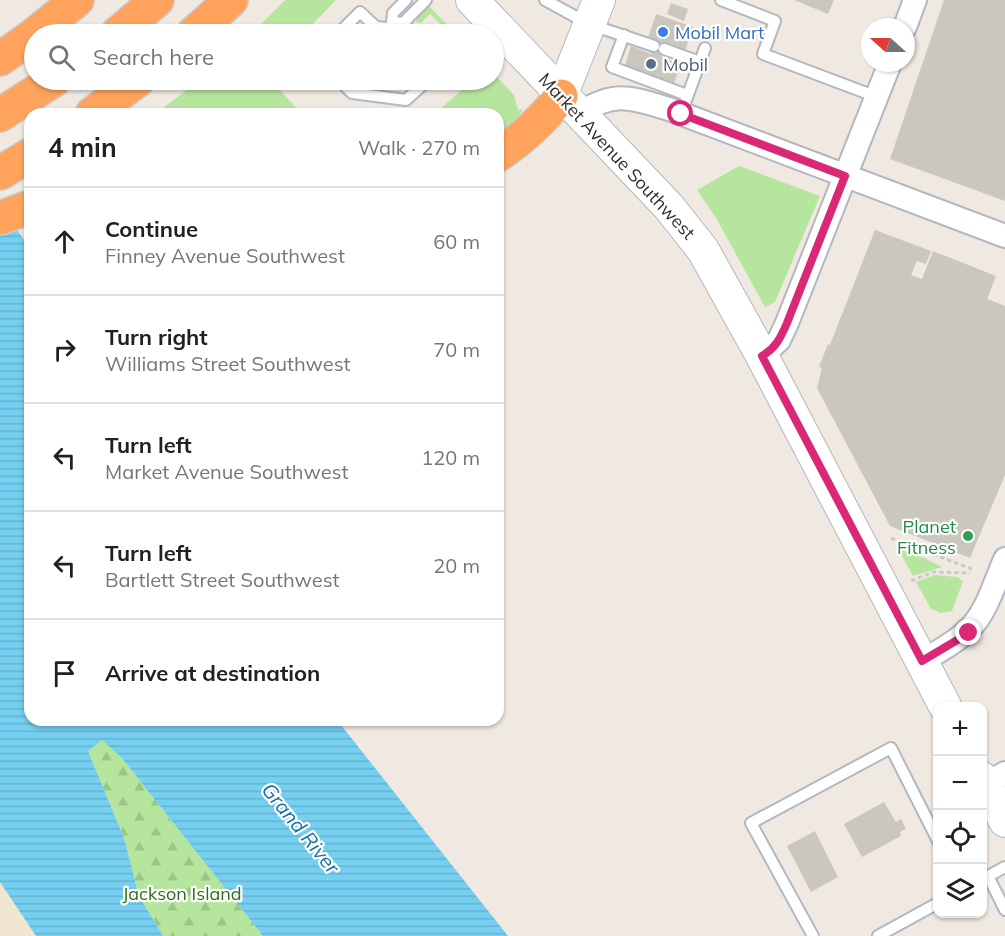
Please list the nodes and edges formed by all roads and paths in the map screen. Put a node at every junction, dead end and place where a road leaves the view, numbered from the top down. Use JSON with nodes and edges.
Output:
{"nodes":[{"id":1,"x":77,"y":0,"type":"edge"},
{"id":2,"x":157,"y":0,"type":"edge"},
{"id":3,"x":231,"y":0,"type":"edge"},
{"id":4,"x":406,"y":0,"type":"edge"},
{"id":5,"x":426,"y":0,"type":"edge"},
{"id":6,"x":472,"y":0,"type":"edge"},
{"id":7,"x":545,"y":0,"type":"edge"},
{"id":8,"x":721,"y":0,"type":"edge"},
{"id":9,"x":915,"y":0,"type":"edge"},
{"id":10,"x":594,"y":12,"type":"edge"},
{"id":11,"x":908,"y":18,"type":"edge"},
{"id":12,"x":48,"y":24,"type":"edge"},
{"id":13,"x":129,"y":24,"type":"edge"},
{"id":14,"x":204,"y":24,"type":"edge"},
{"id":15,"x":348,"y":24,"type":"edge"},
{"id":16,"x":373,"y":24,"type":"edge"},
{"id":17,"x":392,"y":24,"type":"edge"},
{"id":18,"x":495,"y":24,"type":"edge"},
{"id":19,"x":504,"y":34,"type":"edge"},
{"id":20,"x":624,"y":35,"type":"junction"},
{"id":21,"x":24,"y":42,"type":"edge"},
{"id":22,"x":705,"y":48,"type":"dead end"},
{"id":23,"x":0,"y":58,"type":"edge"},
{"id":24,"x":700,"y":62,"type":"junction"},
{"id":25,"x":887,"y":72,"type":"edge"},
{"id":26,"x":39,"y":90,"type":"edge"},
{"id":27,"x":124,"y":90,"type":"edge"},
{"id":28,"x":350,"y":90,"type":"edge"},
{"id":29,"x":417,"y":90,"type":"edge"},
{"id":30,"x":877,"y":97,"type":"junction"},
{"id":31,"x":570,"y":104,"type":"junction"},
{"id":32,"x":684,"y":104,"type":"junction"},
{"id":33,"x":100,"y":108,"type":"edge"},
{"id":34,"x":0,"y":115,"type":"edge"},
{"id":35,"x":504,"y":151,"type":"edge"},
{"id":36,"x":845,"y":176,"type":"junction"},
{"id":37,"x":24,"y":209,"type":"edge"},
{"id":38,"x":0,"y":218,"type":"edge"},
{"id":39,"x":1005,"y":236,"type":"edge"},
{"id":40,"x":762,"y":356,"type":"junction"},
{"id":41,"x":891,"y":538,"type":"dead end"},
{"id":42,"x":1005,"y":559,"type":"edge"},
{"id":43,"x":972,"y":568,"type":"dead end"},
{"id":44,"x":970,"y":573,"type":"dead end"},
{"id":45,"x":911,"y":581,"type":"dead end"},
{"id":46,"x":922,"y":661,"type":"junction"},
{"id":47,"x":943,"y":702,"type":"edge"},
{"id":48,"x":991,"y":778,"type":"edge"},
{"id":49,"x":1005,"y":821,"type":"edge"},
{"id":50,"x":933,"y":831,"type":"edge"},
{"id":51,"x":1005,"y":867,"type":"edge"},
{"id":52,"x":987,"y":877,"type":"edge"},
{"id":53,"x":987,"y":881,"type":"edge"},
{"id":54,"x":933,"y":906,"type":"edge"},
{"id":55,"x":1005,"y":910,"type":"edge"},
{"id":56,"x":813,"y":936,"type":"edge"},
{"id":57,"x":878,"y":936,"type":"edge"}],
"edges":[{"from":1,"to":12,"type":"highway"},
{"from":2,"to":13,"type":"highway"},
{"from":3,"to":14,"type":"highway"},
{"from":4,"to":17,"type":"lane"},
{"from":5,"to":17,"type":"lane"},
{"from":6,"to":18,"type":"main road","name":"Market Avenue Southwest"},
{"from":7,"to":10,"type":"lane"},
{"from":8,"to":30,"type":"lane"},
{"from":9,"to":11,"type":"street"},
{"from":10,"to":20,"type":"lane"},
{"from":10,"to":31,"type":"main road"},
{"from":15,"to":16,"type":"lane"},
{"from":19,"to":31,"type":"main road","name":"Market Avenue Southwest"},
{"from":20,"to":24,"type":"lane"},
{"from":20,"to":32,"type":"lane"},
{"from":21,"to":23,"type":"highway"},
{"from":22,"to":24,"type":"lane"},
{"from":24,"to":32,"type":"lane"},
{"from":25,"to":30,"type":"street"},
{"from":26,"to":34,"type":"highway"},
{"from":27,"to":33,"type":"highway"},
{"from":28,"to":29,"type":"lane"},
{"from":30,"to":36,"type":"street"},
{"from":31,"to":32,"type":"street"},
{"from":31,"to":35,"type":"highway"},
{"from":31,"to":40,"type":"main road","name":"Market Avenue Southwest"},
{"from":32,"to":36,"type":"street"},
{"from":36,"to":39,"type":"street"},
{"from":36,"to":40,"type":"street"},
{"from":37,"to":38,"type":"highway"},
{"from":40,"to":46,"type":"main road","name":"Market Avenue Southwest"},
{"from":41,"to":43,"type":"path"},
{"from":42,"to":46,"type":"street"},
{"from":44,"to":45,"type":"path"},
{"from":46,"to":47,"type":"main road","name":"Market Avenue Southwest"},
{"from":48,"to":49,"type":"main road"},
{"from":50,"to":56,"type":"lane"},
{"from":51,"to":52,"type":"lane"},
{"from":53,"to":55,"type":"lane"},
{"from":54,"to":57,"type":"lane"}]}
